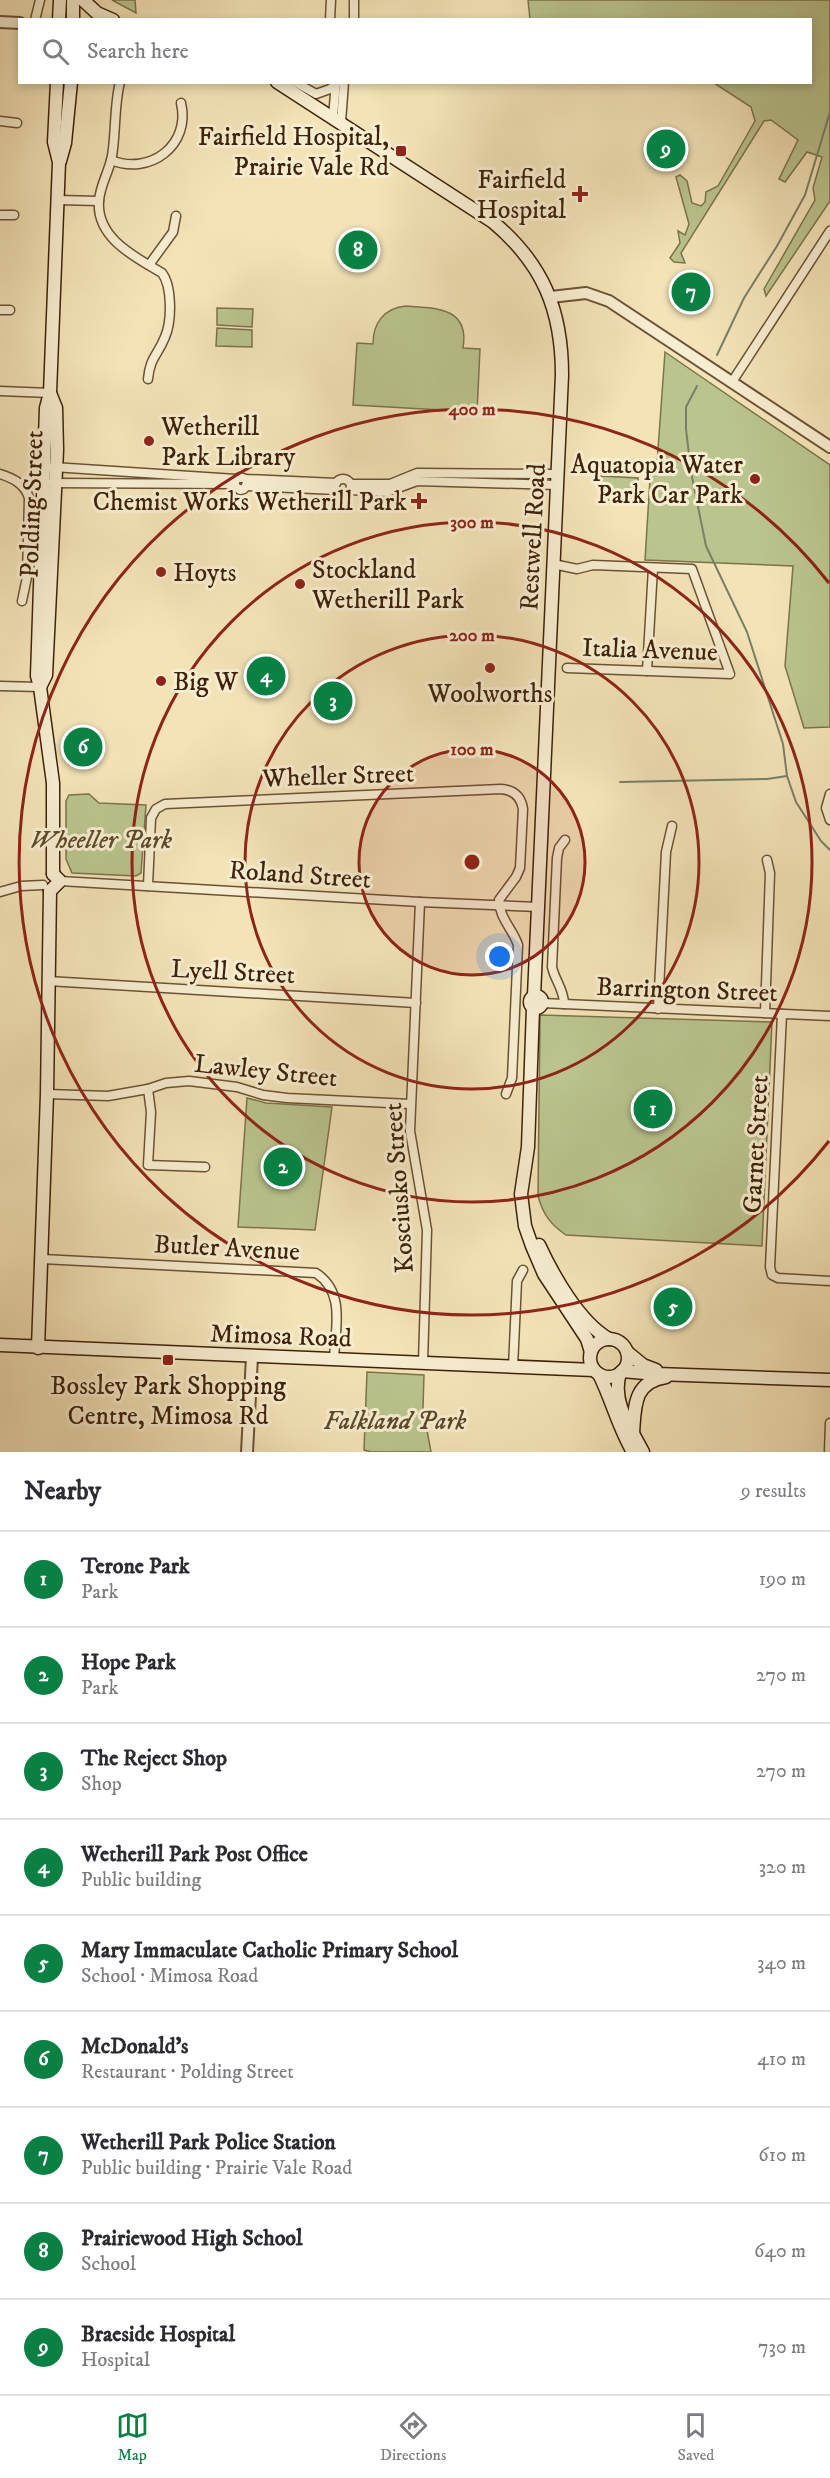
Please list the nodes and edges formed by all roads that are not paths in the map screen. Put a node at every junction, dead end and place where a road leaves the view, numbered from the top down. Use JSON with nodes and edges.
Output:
{"nodes":[{"id":1,"x":40,"y":0,"type":"edge"},
{"id":2,"x":60,"y":0,"type":"edge"},
{"id":3,"x":73,"y":0,"type":"edge"},
{"id":4,"x":83,"y":0,"type":"edge"},
{"id":5,"x":331,"y":0,"type":"edge"},
{"id":6,"x":354,"y":0,"type":"edge"},
{"id":7,"x":36,"y":18,"type":"edge"},
{"id":8,"x":59,"y":18,"type":"edge"},
{"id":9,"x":73,"y":18,"type":"edge"},
{"id":10,"x":108,"y":18,"type":"edge"},
{"id":11,"x":330,"y":18,"type":"edge"},
{"id":12,"x":354,"y":18,"type":"edge"},
{"id":13,"x":0,"y":22,"type":"edge"},
{"id":14,"x":18,"y":23,"type":"edge"},
{"id":15,"x":57,"y":84,"type":"edge"},
{"id":16,"x":71,"y":84,"type":"edge"},
{"id":17,"x":120,"y":84,"type":"edge"},
{"id":18,"x":280,"y":84,"type":"edge"},
{"id":19,"x":298,"y":84,"type":"edge"},
{"id":20,"x":338,"y":84,"type":"edge"},
{"id":21,"x":339,"y":84,"type":"edge"},
{"id":22,"x":182,"y":103,"type":"dead end"},
{"id":23,"x":337,"y":120,"type":"junction"},
{"id":24,"x":0,"y":121,"type":"edge"},
{"id":25,"x":17,"y":123,"type":"dead end"},
{"id":26,"x":111,"y":160,"type":"junction"},
{"id":27,"x":59,"y":162,"type":"junction"},
{"id":28,"x":58,"y":200,"type":"junction"},
{"id":29,"x":99,"y":201,"type":"junction"},
{"id":30,"x":0,"y":214,"type":"edge"},
{"id":31,"x":14,"y":215,"type":"dead end"},
{"id":32,"x":176,"y":216,"type":"dead end"},
{"id":33,"x":830,"y":231,"type":"edge"},
{"id":34,"x":149,"y":265,"type":"junction"},
{"id":35,"x":551,"y":297,"type":"junction"},
{"id":36,"x":0,"y":310,"type":"edge"},
{"id":37,"x":10,"y":310,"type":"dead end"},
{"id":38,"x":148,"y":379,"type":"dead end"},
{"id":39,"x":732,"y":381,"type":"junction"},
{"id":40,"x":0,"y":391,"type":"edge"},
{"id":41,"x":50,"y":393,"type":"junction"},
{"id":42,"x":830,"y":447,"type":"edge"},
{"id":43,"x":50,"y":467,"type":"junction"},
{"id":44,"x":150,"y":472,"type":"junction"},
{"id":45,"x":0,"y":474,"type":"edge"},
{"id":46,"x":558,"y":479,"type":"junction"},
{"id":47,"x":235,"y":481,"type":"junction"},
{"id":48,"x":50,"y":483,"type":"junction"},
{"id":49,"x":150,"y":483,"type":"junction"},
{"id":50,"x":336,"y":487,"type":"junction"},
{"id":51,"x":351,"y":487,"type":"junction"},
{"id":52,"x":553,"y":564,"type":"junction"},
{"id":53,"x":652,"y":568,"type":"junction"},
{"id":54,"x":22,"y":601,"type":"dead end"},
{"id":55,"x":567,"y":668,"type":"dead end"},
{"id":56,"x":647,"y":671,"type":"junction"},
{"id":57,"x":0,"y":686,"type":"edge"},
{"id":58,"x":40,"y":687,"type":"junction"},
{"id":59,"x":830,"y":794,"type":"edge"},
{"id":60,"x":830,"y":820,"type":"edge"},
{"id":61,"x":672,"y":826,"type":"dead end"},
{"id":62,"x":565,"y":840,"type":"dead end"},
{"id":63,"x":767,"y":860,"type":"dead end"},
{"id":64,"x":57,"y":878,"type":"junction"},
{"id":65,"x":148,"y":885,"type":"junction"},
{"id":66,"x":46,"y":888,"type":"junction"},
{"id":67,"x":0,"y":892,"type":"edge"},
{"id":68,"x":420,"y":902,"type":"junction"},
{"id":69,"x":499,"y":905,"type":"junction"},
{"id":70,"x":538,"y":907,"type":"junction"},
{"id":71,"x":48,"y":981,"type":"junction"},
{"id":72,"x":536,"y":1002,"type":"junction"},
{"id":73,"x":416,"y":1003,"type":"junction"},
{"id":74,"x":564,"y":1004,"type":"junction"},
{"id":75,"x":658,"y":1009,"type":"junction"},
{"id":76,"x":765,"y":1014,"type":"junction"},
{"id":77,"x":782,"y":1014,"type":"junction"},
{"id":78,"x":830,"y":1017,"type":"edge"},
{"id":79,"x":148,"y":1089,"type":"junction"},
{"id":80,"x":47,"y":1094,"type":"junction"},
{"id":81,"x":506,"y":1094,"type":"dead end"},
{"id":82,"x":410,"y":1104,"type":"junction"},
{"id":83,"x":204,"y":1167,"type":"dead end"},
{"id":84,"x":526,"y":1170,"type":"junction"},
{"id":85,"x":42,"y":1259,"type":"junction"},
{"id":86,"x":523,"y":1270,"type":"dead end"},
{"id":87,"x":830,"y":1281,"type":"edge"},
{"id":88,"x":609,"y":1339,"type":"junction"},
{"id":89,"x":0,"y":1345,"type":"edge"},
{"id":90,"x":38,"y":1348,"type":"junction"},
{"id":91,"x":627,"y":1352,"type":"junction"},
{"id":92,"x":252,"y":1357,"type":"junction"},
{"id":93,"x":334,"y":1360,"type":"junction"},
{"id":94,"x":423,"y":1363,"type":"junction"},
{"id":95,"x":593,"y":1364,"type":"junction"},
{"id":96,"x":513,"y":1366,"type":"junction"},
{"id":97,"x":621,"y":1372,"type":"junction"},
{"id":98,"x":667,"y":1374,"type":"junction"},
{"id":99,"x":682,"y":1375,"type":"junction"},
{"id":100,"x":830,"y":1380,"type":"edge"},
{"id":101,"x":830,"y":1423,"type":"edge"},
{"id":102,"x":633,"y":1433,"type":"junction"},
{"id":103,"x":247,"y":1452,"type":"edge"},
{"id":104,"x":633,"y":1452,"type":"edge"},
{"id":105,"x":644,"y":1452,"type":"edge"},
{"id":106,"x":829,"y":1452,"type":"edge"}],
"edges":[{"from":1,"to":7,"type":"street"},
{"from":2,"to":8,"type":"main road"},
{"from":3,"to":9,"type":"main road"},
{"from":4,"to":10,"type":"main road"},
{"from":5,"to":11,"type":"street"},
{"from":6,"to":12,"type":"street"},
{"from":13,"to":14,"type":"street"},
{"from":15,"to":27,"type":"main road","name":"Polding Street"},
{"from":16,"to":27,"type":"main road","name":"Polding Street"},
{"from":17,"to":26,"type":"street"},
{"from":18,"to":23,"type":"main road","name":"Restwell Road"},
{"from":19,"to":20,"type":"street"},
{"from":21,"to":23,"type":"street"},
{"from":22,"to":26,"type":"street"},
{"from":23,"to":35,"type":"main road","name":"Restwell Road"},
{"from":24,"to":25,"type":"street"},
{"from":26,"to":29,"type":"street"},
{"from":27,"to":28,"type":"main road","name":"Polding Street"},
{"from":28,"to":29,"type":"street"},
{"from":28,"to":41,"type":"main road","name":"Polding Street"},
{"from":29,"to":34,"type":"street"},
{"from":30,"to":31,"type":"street"},
{"from":32,"to":34,"type":"street"},
{"from":33,"to":39,"type":"street"},
{"from":34,"to":38,"type":"street"},
{"from":35,"to":39,"type":"street"},
{"from":35,"to":46,"type":"main road","name":"Restwell Road"},
{"from":36,"to":37,"type":"street"},
{"from":39,"to":42,"type":"street"},
{"from":40,"to":41,"type":"street"},
{"from":41,"to":43,"type":"main road","name":"Polding Street"},
{"from":43,"to":44,"type":"street"},
{"from":43,"to":48,"type":"main road","name":"Polding Street"},
{"from":44,"to":47,"type":"street"},
{"from":44,"to":49,"type":"street"},
{"from":45,"to":54,"type":"street"},
{"from":46,"to":51,"type":"street"},
{"from":46,"to":52,"type":"main road","name":"Restwell Road"},
{"from":47,"to":49,"type":"street"},
{"from":47,"to":50,"type":"street"},
{"from":48,"to":49,"type":"street"},
{"from":48,"to":58,"type":"main road","name":"Polding Street"},
{"from":50,"to":51,"type":"street"},
{"from":50,"to":51,"type":"street"},
{"from":52,"to":53,"type":"street"},
{"from":52,"to":70,"type":"main road","name":"Restwell Road"},
{"from":53,"to":56,"type":"street"},
{"from":53,"to":56,"type":"street","name":"Italia Avenue"},
{"from":55,"to":56,"type":"street","name":"Italia Avenue"},
{"from":57,"to":58,"type":"street"},
{"from":58,"to":64,"type":"main road","name":"Polding Street"},
{"from":59,"to":60,"type":"street"},
{"from":61,"to":75,"type":"street"},
{"from":62,"to":74,"type":"street"},
{"from":63,"to":76,"type":"street"},
{"from":64,"to":65,"type":"street","name":"Roland Street"},
{"from":64,"to":66,"type":"main road"},
{"from":65,"to":68,"type":"street","name":"Roland Street"},
{"from":65,"to":69,"type":"street","name":"Wheller Street"},
{"from":66,"to":67,"type":"street"},
{"from":66,"to":71,"type":"main road"},
{"from":68,"to":69,"type":"street","name":"Roland Street"},
{"from":68,"to":73,"type":"street","name":"Kosciusko Street"},
{"from":69,"to":70,"type":"street","name":"Roland Street"},
{"from":69,"to":81,"type":"street"},
{"from":70,"to":72,"type":"main road","name":"Restwell Road"},
{"from":71,"to":73,"type":"street","name":"Lyell Street"},
{"from":71,"to":80,"type":"main road"},
{"from":72,"to":74,"type":"street","name":"Barrington Street"},
{"from":72,"to":84,"type":"main road","name":"Restwell Road"},
{"from":73,"to":82,"type":"street","name":"Kosciusko Street"},
{"from":74,"to":75,"type":"street","name":"Barrington Street"},
{"from":75,"to":76,"type":"street","name":"Barrington Street"},
{"from":76,"to":77,"type":"street","name":"Barrington Street"},
{"from":77,"to":78,"type":"street","name":"Barrington Street"},
{"from":77,"to":87,"type":"street","name":"Garnet Street"},
{"from":79,"to":80,"type":"street","name":"Lawley Street"},
{"from":79,"to":82,"type":"street","name":"Lawley Street"},
{"from":79,"to":83,"type":"street"},
{"from":80,"to":85,"type":"main road"},
{"from":82,"to":94,"type":"street","name":"Kosciusko Street"},
{"from":84,"to":88,"type":"main road","name":"Restwell Road"},
{"from":84,"to":95,"type":"main road","name":"Restwell Road"},
{"from":85,"to":90,"type":"main road"},
{"from":85,"to":93,"type":"street","name":"Butler Avenue"},
{"from":86,"to":96,"type":"street"},
{"from":88,"to":91,"type":"main road"},
{"from":88,"to":95,"type":"main road"},
{"from":89,"to":90,"type":"main road","name":"Mimosa Road"},
{"from":90,"to":92,"type":"main road","name":"Mimosa Road"},
{"from":91,"to":97,"type":"main road"},
{"from":91,"to":98,"type":"main road"},
{"from":92,"to":93,"type":"main road","name":"Mimosa Road"},
{"from":92,"to":103,"type":"street"},
{"from":93,"to":94,"type":"main road","name":"Mimosa Road"},
{"from":94,"to":96,"type":"main road","name":"Mimosa Road"},
{"from":95,"to":96,"type":"main road","name":"Mimosa Road"},
{"from":95,"to":97,"type":"main road"},
{"from":95,"to":104,"type":"main road","name":"Restwell Road"},
{"from":97,"to":98,"type":"main road"},
{"from":97,"to":102,"type":"main road"},
{"from":98,"to":99,"type":"main road"},
{"from":99,"to":100,"type":"main road"},
{"from":99,"to":102,"type":"main road"},
{"from":101,"to":106,"type":"street"},
{"from":102,"to":105,"type":"main road"}]}
